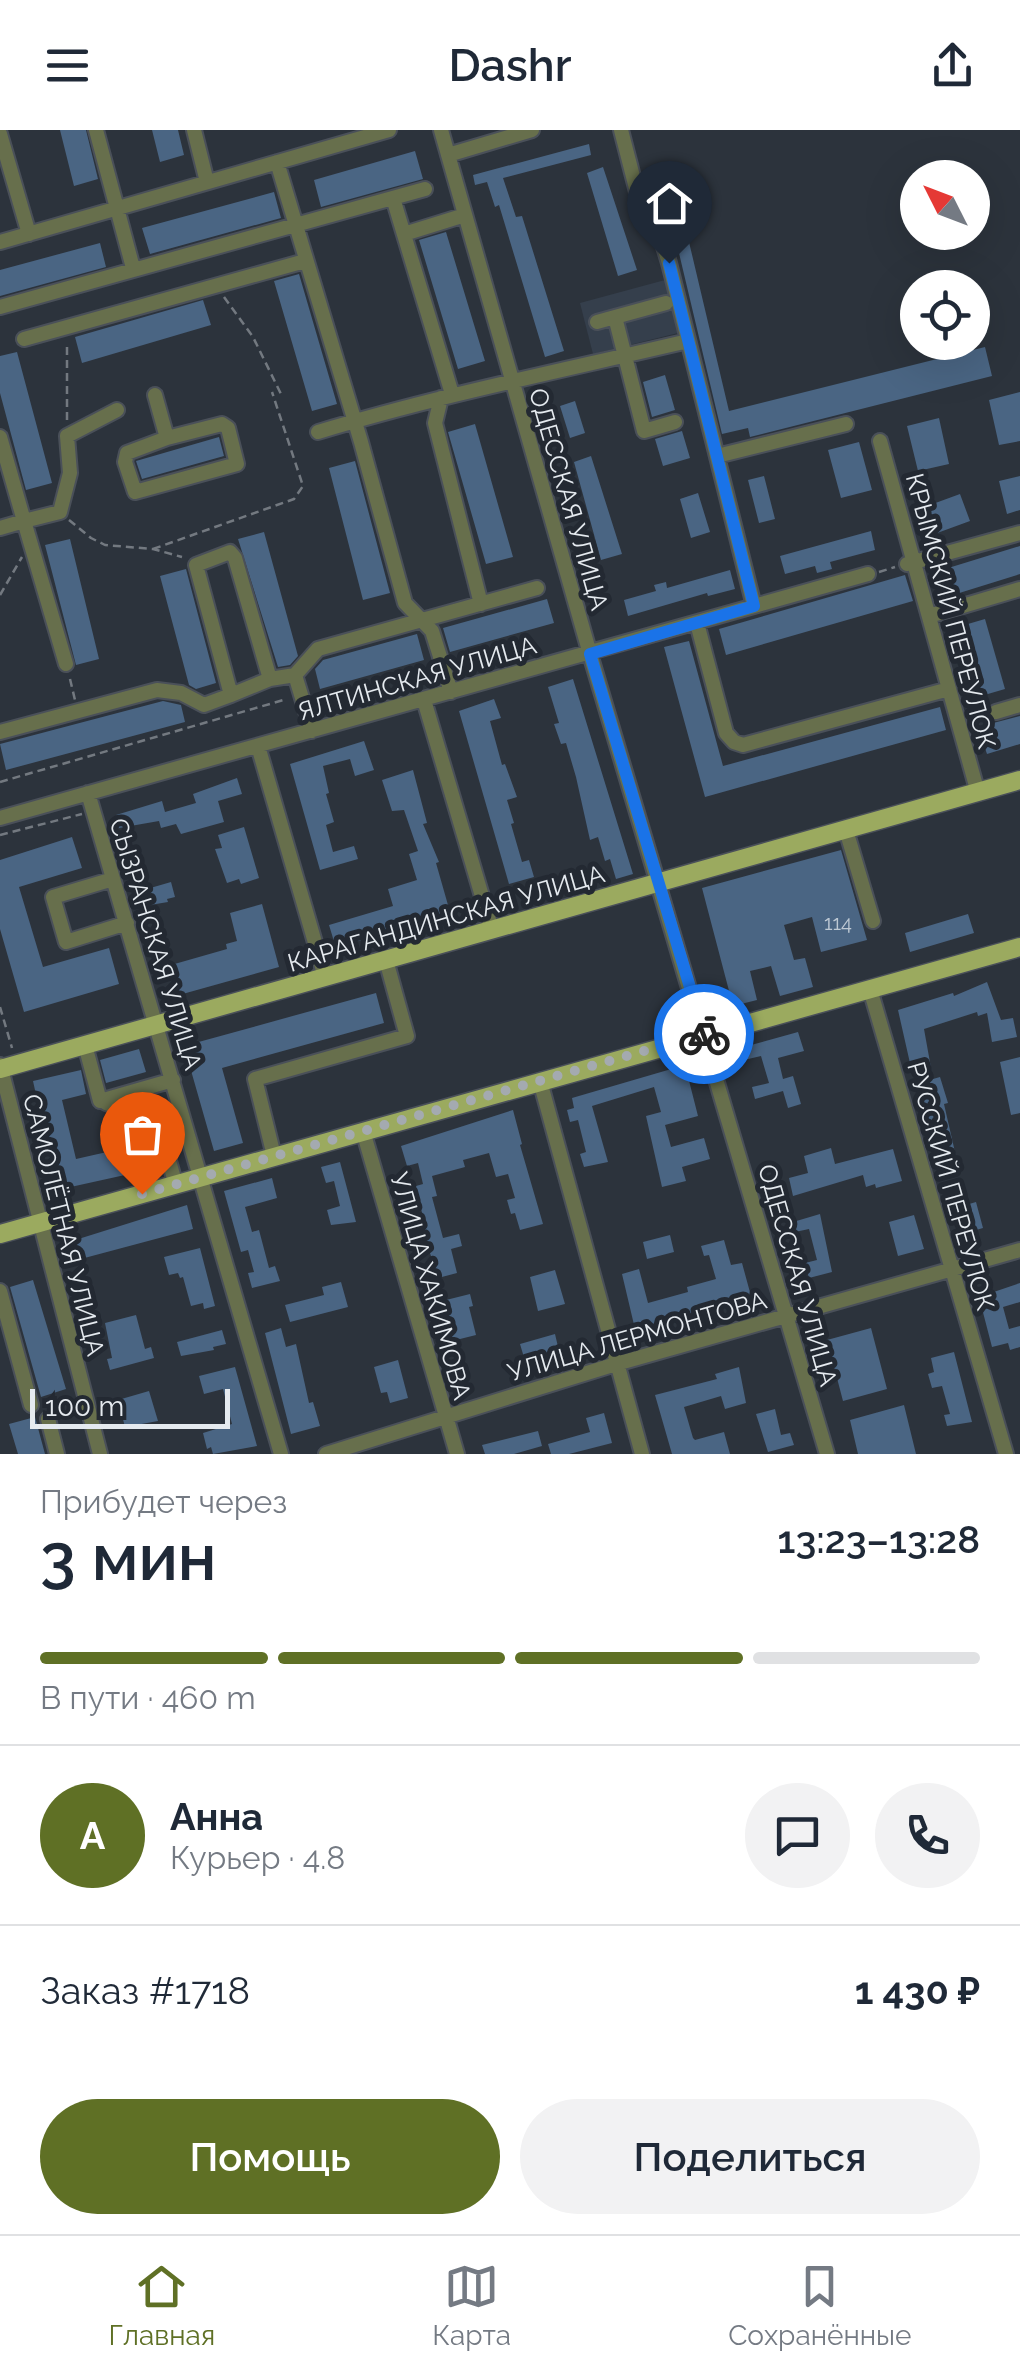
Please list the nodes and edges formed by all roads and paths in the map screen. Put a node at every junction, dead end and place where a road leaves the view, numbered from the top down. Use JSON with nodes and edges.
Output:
{"nodes":[{"id":1,"x":96,"y":130,"type":"edge"},
{"id":2,"x":194,"y":130,"type":"edge"},
{"id":3,"x":388,"y":130,"type":"edge"},
{"id":4,"x":441,"y":130,"type":"edge"},
{"id":5,"x":532,"y":130,"type":"edge"},
{"id":6,"x":620,"y":130,"type":"edge"},
{"id":7,"x":0,"y":134,"type":"edge"},
{"id":8,"x":448,"y":155,"type":"junction"},
{"id":9,"x":277,"y":162,"type":"junction"},
{"id":10,"x":207,"y":182,"type":"junction"},
{"id":11,"x":425,"y":189,"type":"dead end"},
{"id":12,"x":637,"y":192,"type":"dead end"},
{"id":13,"x":392,"y":198,"type":"junction"},
{"id":14,"x":116,"y":208,"type":"junction"},
{"id":15,"x":653,"y":212,"type":"dead end"},
{"id":16,"x":465,"y":216,"type":"junction"},
{"id":17,"x":296,"y":224,"type":"junction"},
{"id":18,"x":29,"y":234,"type":"junction"},
{"id":19,"x":404,"y":234,"type":"junction"},
{"id":20,"x":0,"y":242,"type":"edge"},
{"id":21,"x":305,"y":262,"type":"junction"},
{"id":22,"x":133,"y":268,"type":"junction"},
{"id":23,"x":216,"y":286,"type":"junction"},
{"id":24,"x":666,"y":303,"type":"dead end"},
{"id":25,"x":0,"y":306,"type":"edge"},
{"id":26,"x":615,"y":317,"type":"junction"},
{"id":27,"x":597,"y":322,"type":"dead end"},
{"id":28,"x":67,"y":327,"type":"junction"},
{"id":29,"x":24,"y":339,"type":"dead end"},
{"id":30,"x":688,"y":341,"type":"junction"},
{"id":31,"x":625,"y":356,"type":"junction"},
{"id":32,"x":513,"y":383,"type":"junction"},
{"id":33,"x":272,"y":392,"type":"dead end"},
{"id":34,"x":281,"y":394,"type":"dead end"},
{"id":35,"x":155,"y":395,"type":"dead end"},
{"id":36,"x":447,"y":396,"type":"junction"},
{"id":37,"x":118,"y":410,"type":"dead end"},
{"id":38,"x":354,"y":421,"type":"junction"},
{"id":39,"x":675,"y":422,"type":"dead end"},
{"id":40,"x":846,"y":424,"type":"dead end"},
{"id":41,"x":318,"y":432,"type":"dead end"},
{"id":42,"x":67,"y":436,"type":"junction"},
{"id":43,"x":0,"y":437,"type":"edge"},
{"id":44,"x":167,"y":438,"type":"junction"},
{"id":45,"x":880,"y":440,"type":"dead end"},
{"id":46,"x":717,"y":456,"type":"junction"},
{"id":47,"x":60,"y":512,"type":"junction"},
{"id":48,"x":24,"y":522,"type":"junction"},
{"id":49,"x":0,"y":528,"type":"edge"},
{"id":50,"x":1020,"y":533,"type":"edge"},
{"id":51,"x":30,"y":542,"type":"junction"},
{"id":52,"x":153,"y":550,"type":"junction"},
{"id":53,"x":198,"y":562,"type":"junction"},
{"id":54,"x":910,"y":563,"type":"junction"},
{"id":55,"x":868,"y":574,"type":"joint"},
{"id":56,"x":537,"y":588,"type":"dead end"},
{"id":57,"x":1020,"y":589,"type":"edge"},
{"id":58,"x":0,"y":595,"type":"edge"},
{"id":59,"x":481,"y":604,"type":"junction"},
{"id":60,"x":754,"y":606,"type":"junction"},
{"id":61,"x":929,"y":616,"type":"junction"},
{"id":62,"x":423,"y":620,"type":"junction"},
{"id":63,"x":697,"y":623,"type":"junction"},
{"id":64,"x":590,"y":654,"type":"junction"},
{"id":65,"x":66,"y":664,"type":"joint"},
{"id":66,"x":295,"y":676,"type":"junction"},
{"id":67,"x":270,"y":679,"type":"junction"},
{"id":68,"x":949,"y":689,"type":"junction"},
{"id":69,"x":451,"y":692,"type":"junction"},
{"id":70,"x":230,"y":695,"type":"junction"},
{"id":71,"x":301,"y":695,"type":"junction"},
{"id":72,"x":424,"y":700,"type":"junction"},
{"id":73,"x":1020,"y":706,"type":"edge"},
{"id":74,"x":78,"y":711,"type":"junction"},
{"id":75,"x":996,"y":712,"type":"dead end"},
{"id":76,"x":312,"y":731,"type":"junction"},
{"id":77,"x":0,"y":732,"type":"edge"},
{"id":78,"x":258,"y":746,"type":"junction"},
{"id":79,"x":1020,"y":780,"type":"edge"},
{"id":80,"x":0,"y":782,"type":"edge"},
{"id":81,"x":978,"y":792,"type":"junction"},
{"id":82,"x":88,"y":793,"type":"junction"},
{"id":83,"x":93,"y":810,"type":"junction"},
{"id":84,"x":0,"y":818,"type":"edge"},
{"id":85,"x":846,"y":830,"type":"junction"},
{"id":86,"x":0,"y":836,"type":"edge"},
{"id":87,"x":114,"y":878,"type":"junction"},
{"id":88,"x":660,"y":884,"type":"junction"},
{"id":89,"x":872,"y":921,"type":"dead end"},
{"id":90,"x":127,"y":923,"type":"junction"},
{"id":91,"x":492,"y":930,"type":"junction"},
{"id":92,"x":1020,"y":947,"type":"edge"},
{"id":93,"x":386,"y":960,"type":"junction"},
{"id":94,"x":325,"y":977,"type":"junction"},
{"id":95,"x":870,"y":988,"type":"junction"},
{"id":96,"x":0,"y":1008,"type":"edge"},
{"id":97,"x":157,"y":1024,"type":"junction"},
{"id":98,"x":704,"y":1036,"type":"junction"},
{"id":99,"x":85,"y":1045,"type":"junction"},
{"id":100,"x":4,"y":1067,"type":"edge"},
{"id":101,"x":174,"y":1080,"type":"junction"},
{"id":102,"x":540,"y":1081,"type":"junction"},
{"id":103,"x":106,"y":1103,"type":"dead end"},
{"id":104,"x":362,"y":1131,"type":"junction"},
{"id":105,"x":274,"y":1156,"type":"junction"},
{"id":106,"x":202,"y":1178,"type":"junction"},
{"id":107,"x":176,"y":1185,"type":"junction"},
{"id":108,"x":40,"y":1223,"type":"junction"},
{"id":109,"x":0,"y":1234,"type":"edge"},
{"id":110,"x":1020,"y":1250,"type":"edge"},
{"id":111,"x":953,"y":1270,"type":"junction"},
{"id":112,"x":0,"y":1291,"type":"edge"},
{"id":113,"x":2,"y":1308,"type":"edge"},
{"id":114,"x":786,"y":1316,"type":"junction"},
{"id":115,"x":616,"y":1364,"type":"junction"},
{"id":116,"x":30,"y":1405,"type":"dead end"},
{"id":117,"x":446,"y":1416,"type":"junction"},
{"id":118,"x":48,"y":1418,"type":"dead end"},
{"id":119,"x":58,"y":1454,"type":"edge"},
{"id":120,"x":100,"y":1454,"type":"edge"},
{"id":121,"x":281,"y":1454,"type":"edge"},
{"id":122,"x":326,"y":1454,"type":"edge"},
{"id":123,"x":457,"y":1454,"type":"edge"},
{"id":124,"x":642,"y":1454,"type":"edge"},
{"id":125,"x":828,"y":1454,"type":"edge"},
{"id":126,"x":1006,"y":1454,"type":"edge"}],
"edges":[{"from":1,"to":14,"type":"street"},
{"from":2,"to":10,"type":"street"},
{"from":3,"to":9,"type":"street"},
{"from":4,"to":8,"type":"street","name":"ОДЕССКАЯ УЛИЦА"},
{"from":5,"to":8,"type":"street"},
{"from":6,"to":12,"type":"street"},
{"from":7,"to":18,"type":"street"},
{"from":8,"to":16,"type":"street","name":"ОДЕССКАЯ УЛИЦА"},
{"from":9,"to":10,"type":"street"},
{"from":9,"to":17,"type":"street"},
{"from":10,"to":14,"type":"street"},
{"from":11,"to":13,"type":"street"},
{"from":13,"to":17,"type":"street"},
{"from":13,"to":19,"type":"street"},
{"from":14,"to":18,"type":"street"},
{"from":14,"to":22,"type":"street"},
{"from":15,"to":30,"type":"street"},
{"from":16,"to":19,"type":"street"},
{"from":16,"to":32,"type":"street","name":"ОДЕССКАЯ УЛИЦА"},
{"from":17,"to":21,"type":"street"},
{"from":17,"to":22,"type":"street"},
{"from":18,"to":20,"type":"street"},
{"from":19,"to":36,"type":"street"},
{"from":21,"to":23,"type":"street"},
{"from":21,"to":38,"type":"street"},
{"from":22,"to":25,"type":"street"},
{"from":23,"to":28,"type":"street"},
{"from":23,"to":34,"type":"path"},
{"from":24,"to":26,"type":"street"},
{"from":26,"to":27,"type":"street"},
{"from":26,"to":31,"type":"street"},
{"from":28,"to":29,"type":"street"},
{"from":28,"to":42,"type":"path"},
{"from":30,"to":31,"type":"street"},
{"from":30,"to":46,"type":"street"},
{"from":31,"to":32,"type":"street"},
{"from":31,"to":39,"type":"street"},
{"from":32,"to":36,"type":"street"},
{"from":32,"to":64,"type":"street","name":"ОДЕССКАЯ УЛИЦА"},
{"from":33,"to":52,"type":"path"},
{"from":35,"to":44,"type":"street"},
{"from":36,"to":38,"type":"street"},
{"from":36,"to":59,"type":"street"},
{"from":37,"to":42,"type":"street"},
{"from":38,"to":41,"type":"street"},
{"from":38,"to":62,"type":"street"},
{"from":40,"to":46,"type":"street"},
{"from":42,"to":47,"type":"street"},
{"from":43,"to":48,"type":"street"},
{"from":44,"to":44,"type":"street"},
{"from":45,"to":54,"type":"street","name":"КРЫМСКИЙ ПЕРЕУЛОК"},
{"from":46,"to":60,"type":"street"},
{"from":47,"to":48,"type":"street"},
{"from":47,"to":52,"type":"path"},
{"from":48,"to":49,"type":"street"},
{"from":48,"to":51,"type":"street"},
{"from":50,"to":54,"type":"street"},
{"from":51,"to":58,"type":"path"},
{"from":51,"to":65,"type":"street"},
{"from":52,"to":53,"type":"path"},
{"from":53,"to":67,"type":"street"},
{"from":53,"to":70,"type":"street"},
{"from":54,"to":55,"type":"path"},
{"from":54,"to":61,"type":"street","name":"КРЫМСКИЙ ПЕРЕУЛОК"},
{"from":55,"to":60,"type":"street","name":"ЯЛТИНСКАЯ УЛИЦА"},
{"from":56,"to":59,"type":"street"},
{"from":57,"to":61,"type":"street"},
{"from":59,"to":62,"type":"street"},
{"from":60,"to":63,"type":"street","name":"ЯЛТИНСКАЯ УЛИЦА"},
{"from":61,"to":68,"type":"street","name":"КРЫМСКИЙ ПЕРЕУЛОК"},
{"from":62,"to":66,"type":"street"},
{"from":62,"to":69,"type":"street"},
{"from":63,"to":64,"type":"street","name":"ЯЛТИНСКАЯ УЛИЦА"},
{"from":63,"to":68,"type":"street"},
{"from":64,"to":69,"type":"street","name":"ЯЛТИНСКАЯ УЛИЦА"},
{"from":64,"to":88,"type":"street","name":"ОДЕССКАЯ УЛИЦА"},
{"from":65,"to":74,"type":"path"},
{"from":66,"to":67,"type":"street"},
{"from":66,"to":71,"type":"street"},
{"from":67,"to":70,"type":"street"},
{"from":68,"to":81,"type":"street","name":"КРЫМСКИЙ ПЕРЕУЛОК"},
{"from":69,"to":72,"type":"street","name":"ЯЛТИНСКАЯ УЛИЦА"},
{"from":70,"to":74,"type":"street"},
{"from":71,"to":76,"type":"street"},
{"from":71,"to":80,"type":"path"},
{"from":72,"to":76,"type":"street","name":"ЯЛТИНСКАЯ УЛИЦА"},
{"from":72,"to":91,"type":"street"},
{"from":73,"to":75,"type":"street"},
{"from":74,"to":77,"type":"street"},
{"from":76,"to":78,"type":"street","name":"ЯЛТИНСКАЯ УЛИЦА"},
{"from":78,"to":82,"type":"street","name":"ЯЛТИНСКАЯ УЛИЦА"},
{"from":78,"to":94,"type":"street"},
{"from":79,"to":81,"type":"main road","name":"КАРАГАНДИНСКАЯ УЛИЦА"},
{"from":81,"to":85,"type":"main road","name":"КАРАГАНДИНСКАЯ УЛИЦА"},
{"from":82,"to":83,"type":"street","name":"СЫЗРАНСКАЯ УЛИЦА"},
{"from":82,"to":84,"type":"street","name":"ЯЛТИНСКАЯ УЛИЦА"},
{"from":83,"to":86,"type":"path"},
{"from":83,"to":87,"type":"street","name":"СЫЗРАНСКАЯ УЛИЦА"},
{"from":85,"to":88,"type":"main road","name":"КАРАГАНДИНСКАЯ УЛИЦА"},
{"from":85,"to":89,"type":"street"},
{"from":87,"to":90,"type":"street","name":"СЫЗРАНСКАЯ УЛИЦА"},
{"from":87,"to":90,"type":"street"},
{"from":88,"to":91,"type":"main road","name":"КАРАГАНДИНСКАЯ УЛИЦА"},
{"from":88,"to":98,"type":"street","name":"ОДЕССКАЯ УЛИЦА"},
{"from":90,"to":97,"type":"street","name":"СЫЗРАНСКАЯ УЛИЦА"},
{"from":91,"to":93,"type":"main road","name":"КАРАГАНДИНСКАЯ УЛИЦА"},
{"from":92,"to":95,"type":"main road"},
{"from":93,"to":94,"type":"main road","name":"КАРАГАНДИНСКАЯ УЛИЦА"},
{"from":93,"to":105,"type":"street"},
{"from":94,"to":97,"type":"main road","name":"КАРАГАНДИНСКАЯ УЛИЦА"},
{"from":95,"to":98,"type":"main road"},
{"from":95,"to":111,"type":"street","name":"РУССКИЙ ПЕРЕУЛОК"},
{"from":96,"to":100,"type":"path"},
{"from":97,"to":99,"type":"main road","name":"КАРАГАНДИНСКАЯ УЛИЦА"},
{"from":97,"to":101,"type":"street","name":"СЫЗРАНСКАЯ УЛИЦА"},
{"from":98,"to":102,"type":"main road"},
{"from":98,"to":114,"type":"street","name":"ОДЕССКАЯ УЛИЦА"},
{"from":99,"to":100,"type":"main road","name":"КАРАГАНДИНСКАЯ УЛИЦА"},
{"from":99,"to":101,"type":"street"},
{"from":100,"to":108,"type":"street","name":"САМОЛЁТНАЯ УЛИЦА"},
{"from":101,"to":106,"type":"street","name":"СЫЗРАНСКАЯ УЛИЦА"},
{"from":102,"to":104,"type":"main road"},
{"from":102,"to":115,"type":"street"},
{"from":103,"to":107,"type":"street"},
{"from":104,"to":105,"type":"main road"},
{"from":104,"to":117,"type":"street","name":"УЛИЦА ХАКИМОВА"},
{"from":105,"to":106,"type":"main road"},
{"from":106,"to":107,"type":"main road"},
{"from":106,"to":121,"type":"street","name":"СЫЗРАНСКАЯ УЛИЦА"},
{"from":107,"to":108,"type":"main road"},
{"from":108,"to":109,"type":"main road"},
{"from":108,"to":120,"type":"street","name":"САМОЛЁТНАЯ УЛИЦА"},
{"from":110,"to":111,"type":"street","name":"УЛИЦА ЛЕРМОНТОВА"},
{"from":111,"to":114,"type":"street","name":"УЛИЦА ЛЕРМОНТОВА"},
{"from":111,"to":126,"type":"street","name":"РУССКИЙ ПЕРЕУЛОК"},
{"from":112,"to":113,"type":"street"},
{"from":113,"to":116,"type":"street"},
{"from":114,"to":115,"type":"street","name":"УЛИЦА ЛЕРМОНТОВА"},
{"from":114,"to":125,"type":"street","name":"ОДЕССКАЯ УЛИЦА"},
{"from":115,"to":117,"type":"street","name":"УЛИЦА ЛЕРМОНТОВА"},
{"from":115,"to":124,"type":"street"},
{"from":117,"to":122,"type":"street","name":"УЛИЦА ЛЕРМОНТОВА"},
{"from":117,"to":123,"type":"street","name":"УЛИЦА ХАКИМОВА"},
{"from":118,"to":119,"type":"street"}]}
